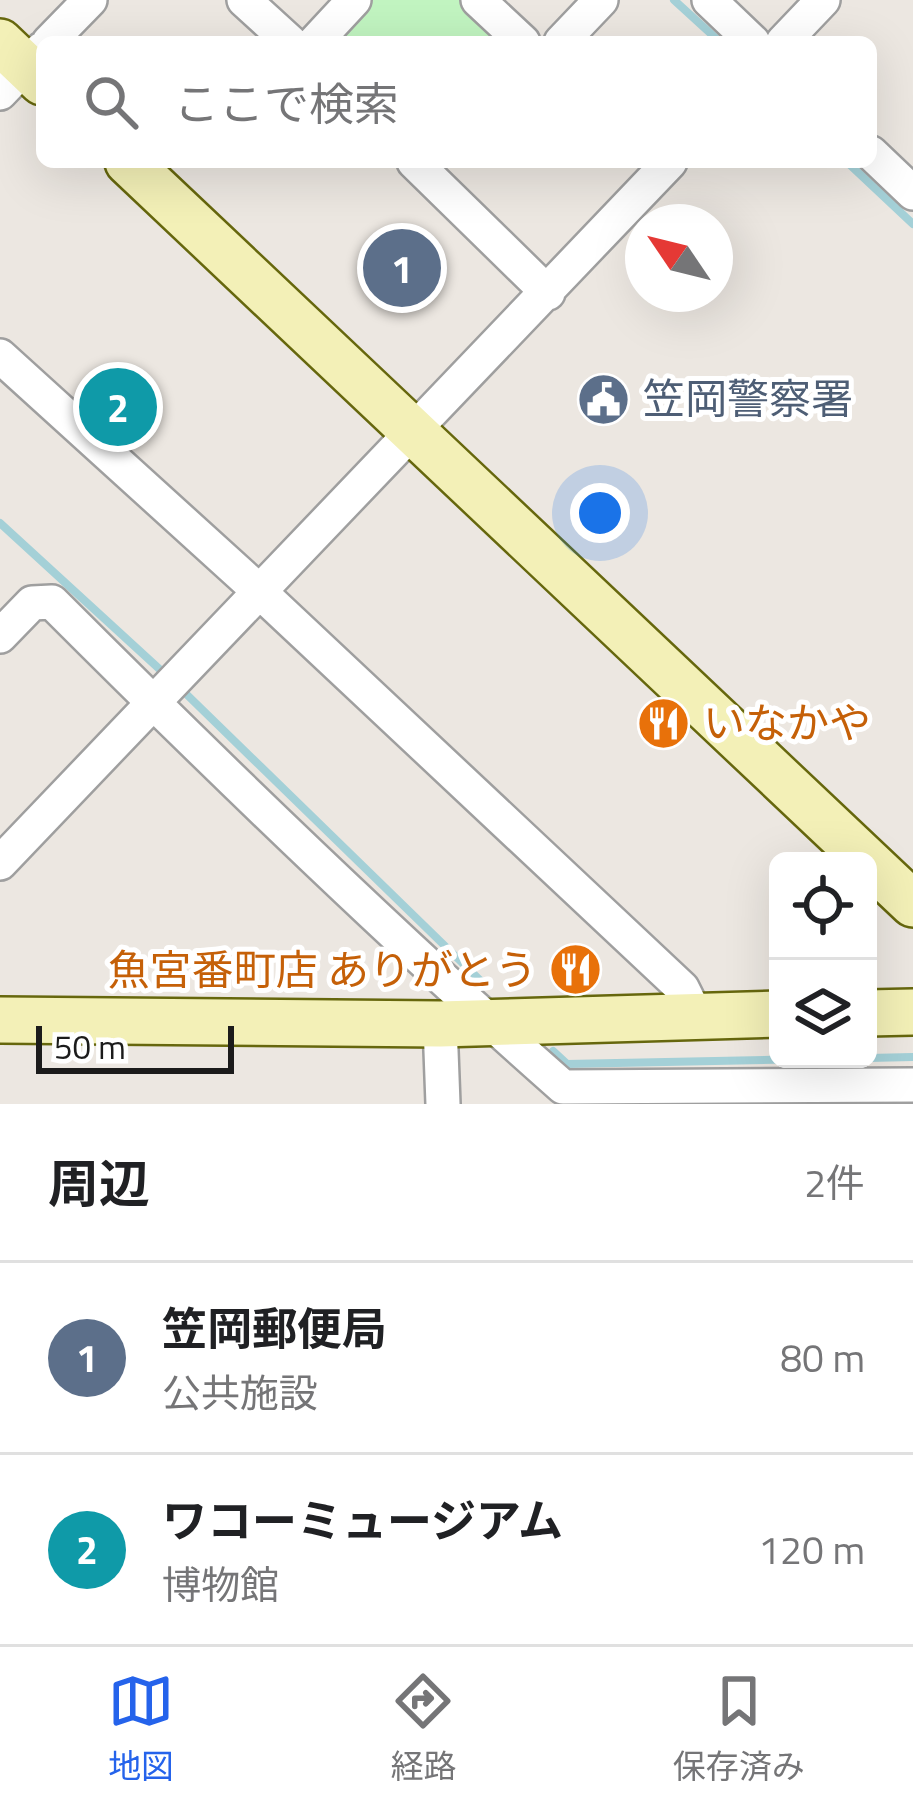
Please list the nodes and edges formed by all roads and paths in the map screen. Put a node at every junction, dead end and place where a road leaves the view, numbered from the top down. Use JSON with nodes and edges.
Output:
{"nodes":[{"id":1,"x":90,"y":0,"type":"edge"},
{"id":2,"x":244,"y":0,"type":"edge"},
{"id":3,"x":354,"y":0,"type":"edge"},
{"id":4,"x":478,"y":0,"type":"edge"},
{"id":5,"x":601,"y":0,"type":"edge"},
{"id":6,"x":709,"y":0,"type":"edge"},
{"id":7,"x":823,"y":0,"type":"edge"},
{"id":8,"x":53,"y":36,"type":"edge"},
{"id":9,"x":283,"y":36,"type":"edge"},
{"id":10,"x":321,"y":36,"type":"edge"},
{"id":11,"x":517,"y":36,"type":"edge"},
{"id":12,"x":567,"y":36,"type":"edge"},
{"id":13,"x":747,"y":36,"type":"edge"},
{"id":14,"x":789,"y":36,"type":"edge"},
{"id":15,"x":877,"y":160,"type":"edge"},
{"id":16,"x":134,"y":168,"type":"edge"},
{"id":17,"x":432,"y":168,"type":"edge"},
{"id":18,"x":664,"y":168,"type":"edge"},
{"id":19,"x":913,"y":193,"type":"edge"},
{"id":20,"x":548,"y":293,"type":"junction"},
{"id":21,"x":1,"y":359,"type":"edge"},
{"id":22,"x":416,"y":432,"type":"junction"},
{"id":23,"x":260,"y":592,"type":"junction"},
{"id":24,"x":0,"y":636,"type":"edge"},
{"id":25,"x":167,"y":689,"type":"junction"},
{"id":26,"x":0,"y":863,"type":"edge"},
{"id":27,"x":913,"y":904,"type":"edge"},
{"id":28,"x":877,"y":1012,"type":"edge"},
{"id":29,"x":913,"y":1012,"type":"edge"},
{"id":30,"x":769,"y":1014,"type":"edge"},
{"id":31,"x":696,"y":1016,"type":"junction"},
{"id":32,"x":0,"y":1020,"type":"edge"},
{"id":33,"x":490,"y":1023,"type":"junction"},
{"id":34,"x":440,"y":1024,"type":"junction"},
{"id":35,"x":913,"y":1085,"type":"edge"},
{"id":36,"x":443,"y":1104,"type":"edge"}],
"edges":[{"from":1,"to":8,"type":"street"},
{"from":2,"to":9,"type":"street"},
{"from":3,"to":10,"type":"street"},
{"from":4,"to":11,"type":"street"},
{"from":5,"to":12,"type":"street"},
{"from":6,"to":13,"type":"street"},
{"from":7,"to":14,"type":"street"},
{"from":15,"to":19,"type":"street"},
{"from":16,"to":22,"type":"street"},
{"from":17,"to":20,"type":"street"},
{"from":18,"to":20,"type":"street"},
{"from":20,"to":22,"type":"street"},
{"from":21,"to":23,"type":"street"},
{"from":22,"to":23,"type":"street"},
{"from":22,"to":27,"type":"street"},
{"from":23,"to":25,"type":"street"},
{"from":23,"to":31,"type":"street"},
{"from":24,"to":25,"type":"street"},
{"from":25,"to":26,"type":"street"},
{"from":25,"to":33,"type":"street"},
{"from":28,"to":29,"type":"street"},
{"from":30,"to":31,"type":"street"},
{"from":31,"to":33,"type":"street"},
{"from":32,"to":34,"type":"street"},
{"from":33,"to":34,"type":"street"},
{"from":33,"to":35,"type":"street"},
{"from":34,"to":36,"type":"street"}]}
